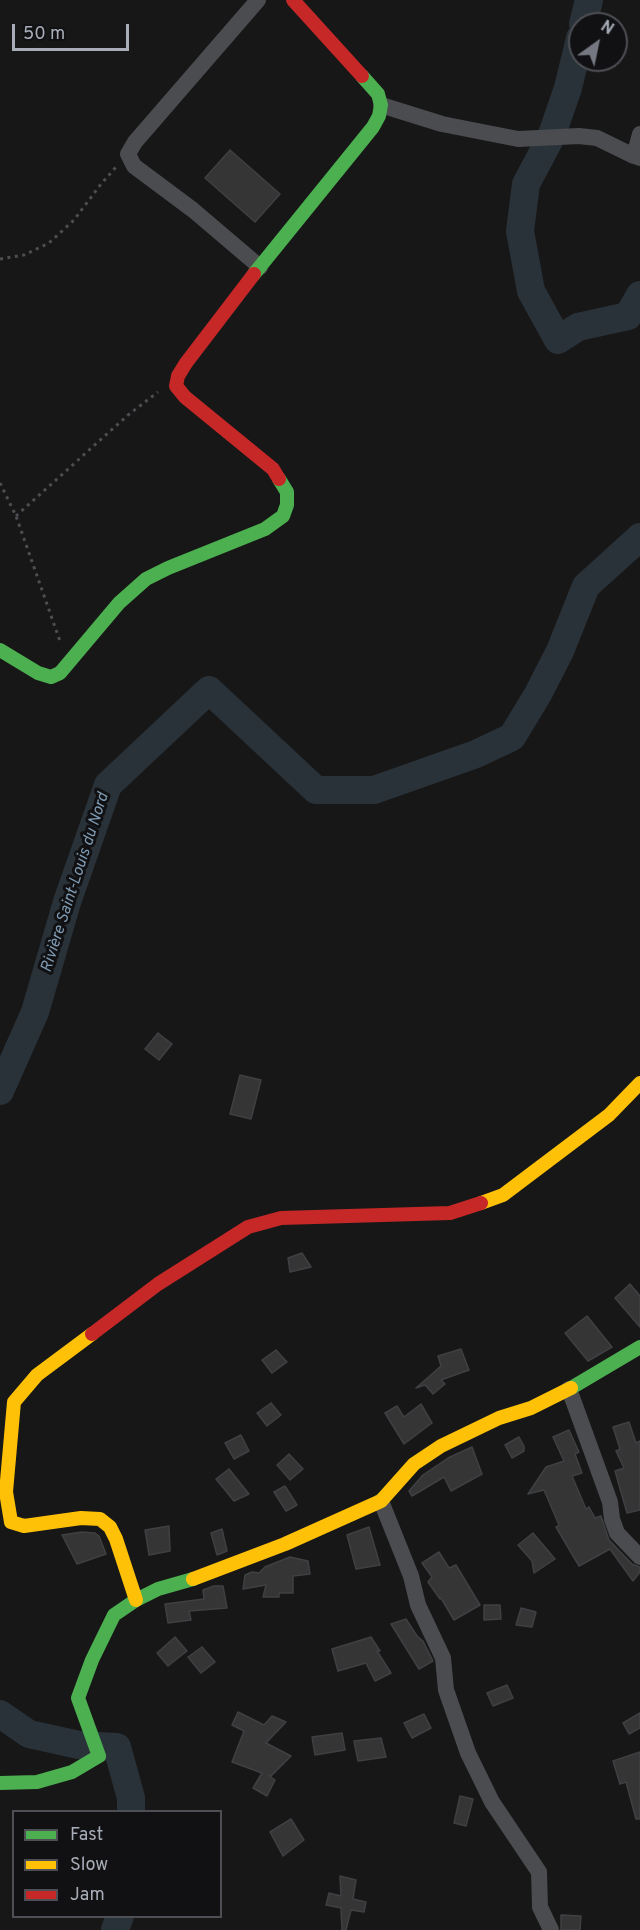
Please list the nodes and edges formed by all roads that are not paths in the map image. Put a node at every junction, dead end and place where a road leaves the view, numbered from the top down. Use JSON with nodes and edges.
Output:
{"nodes":[{"id":1,"x":258,"y":0,"type":"edge"},
{"id":2,"x":293,"y":0,"type":"edge"},
{"id":3,"x":381,"y":105,"type":"junction"},
{"id":4,"x":640,"y":134,"type":"edge"},
{"id":5,"x":637,"y":157,"type":"edge"},
{"id":6,"x":260,"y":267,"type":"junction"},
{"id":7,"x":0,"y":650,"type":"edge"},
{"id":8,"x":640,"y":1083,"type":"edge"},
{"id":9,"x":640,"y":1347,"type":"edge"},
{"id":10,"x":569,"y":1389,"type":"junction"},
{"id":11,"x":381,"y":1501,"type":"junction"},
{"id":12,"x":640,"y":1557,"type":"edge"},
{"id":13,"x":136,"y":1600,"type":"junction"},
{"id":14,"x":0,"y":1783,"type":"edge"},
{"id":15,"x":551,"y":1930,"type":"edge"}],
"edges":[{"from":1,"to":6,"type":"street"},
{"from":2,"to":3,"type":"street"},
{"from":3,"to":5,"type":"street"},
{"from":3,"to":6,"type":"street"},
{"from":4,"to":5,"type":"street"},
{"from":6,"to":7,"type":"street"},
{"from":8,"to":13,"type":"street"},
{"from":9,"to":10,"type":"street"},
{"from":10,"to":11,"type":"street"},
{"from":10,"to":12,"type":"street"},
{"from":11,"to":13,"type":"street"},
{"from":11,"to":15,"type":"street"},
{"from":13,"to":14,"type":"street"}]}
